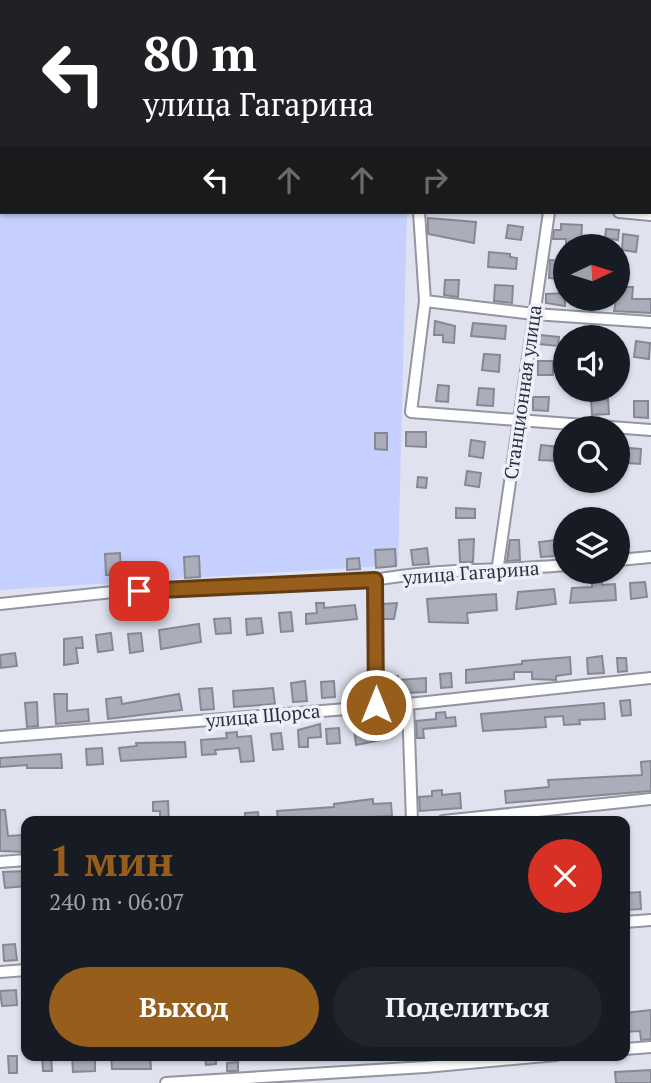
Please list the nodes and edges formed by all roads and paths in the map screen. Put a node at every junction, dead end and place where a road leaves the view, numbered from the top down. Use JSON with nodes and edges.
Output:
{"nodes":[{"id":1,"x":419,"y":214,"type":"edge"},
{"id":2,"x":549,"y":214,"type":"edge"},
{"id":3,"x":425,"y":301,"type":"junction"},
{"id":4,"x":534,"y":314,"type":"junction"},
{"id":5,"x":651,"y":322,"type":"edge"},
{"id":6,"x":518,"y":419,"type":"junction"},
{"id":7,"x":651,"y":430,"type":"edge"},
{"id":8,"x":651,"y":557,"type":"edge"},
{"id":9,"x":630,"y":560,"type":"edge"},
{"id":10,"x":553,"y":566,"type":"edge"},
{"id":11,"x":497,"y":572,"type":"junction"},
{"id":12,"x":375,"y":580,"type":"junction"},
{"id":13,"x":0,"y":604,"type":"edge"},
{"id":14,"x":651,"y":678,"type":"edge"},
{"id":15,"x":408,"y":704,"type":"junction"},
{"id":16,"x":376,"y":705,"type":"junction"},
{"id":17,"x":0,"y":737,"type":"edge"},
{"id":18,"x":651,"y":799,"type":"edge"},
{"id":19,"x":412,"y":816,"type":"edge"},
{"id":20,"x":490,"y":816,"type":"edge"},
{"id":21,"x":21,"y":860,"type":"edge"},
{"id":22,"x":0,"y":862,"type":"edge"},
{"id":23,"x":651,"y":920,"type":"edge"},
{"id":24,"x":630,"y":922,"type":"edge"},
{"id":25,"x":21,"y":970,"type":"edge"},
{"id":26,"x":0,"y":972,"type":"edge"},
{"id":27,"x":651,"y":1047,"type":"edge"},
{"id":28,"x":630,"y":1049,"type":"edge"},
{"id":29,"x":425,"y":1061,"type":"edge"},
{"id":30,"x":166,"y":1083,"type":"edge"}],
"edges":[{"from":1,"to":3,"type":"street"},
{"from":2,"to":4,"type":"street","name":"Станционная улица"},
{"from":3,"to":4,"type":"street"},
{"from":3,"to":6,"type":"street"},
{"from":4,"to":5,"type":"street"},
{"from":4,"to":6,"type":"street","name":"Станционная улица"},
{"from":6,"to":7,"type":"street"},
{"from":6,"to":11,"type":"street","name":"Станционная улица"},
{"from":8,"to":9,"type":"street"},
{"from":10,"to":11,"type":"street","name":"улица Гагарина"},
{"from":11,"to":12,"type":"street","name":"улица Гагарина"},
{"from":12,"to":13,"type":"street","name":"улица Гагарина"},
{"from":12,"to":16,"type":"street"},
{"from":14,"to":15,"type":"street","name":"улица Щорса"},
{"from":15,"to":16,"type":"street","name":"улица Щорса"},
{"from":15,"to":19,"type":"street"},
{"from":16,"to":17,"type":"street","name":"улица Щорса"},
{"from":18,"to":20,"type":"street"},
{"from":21,"to":22,"type":"street"},
{"from":23,"to":24,"type":"street"},
{"from":25,"to":26,"type":"street"},
{"from":27,"to":28,"type":"street"},
{"from":29,"to":30,"type":"street"}]}
